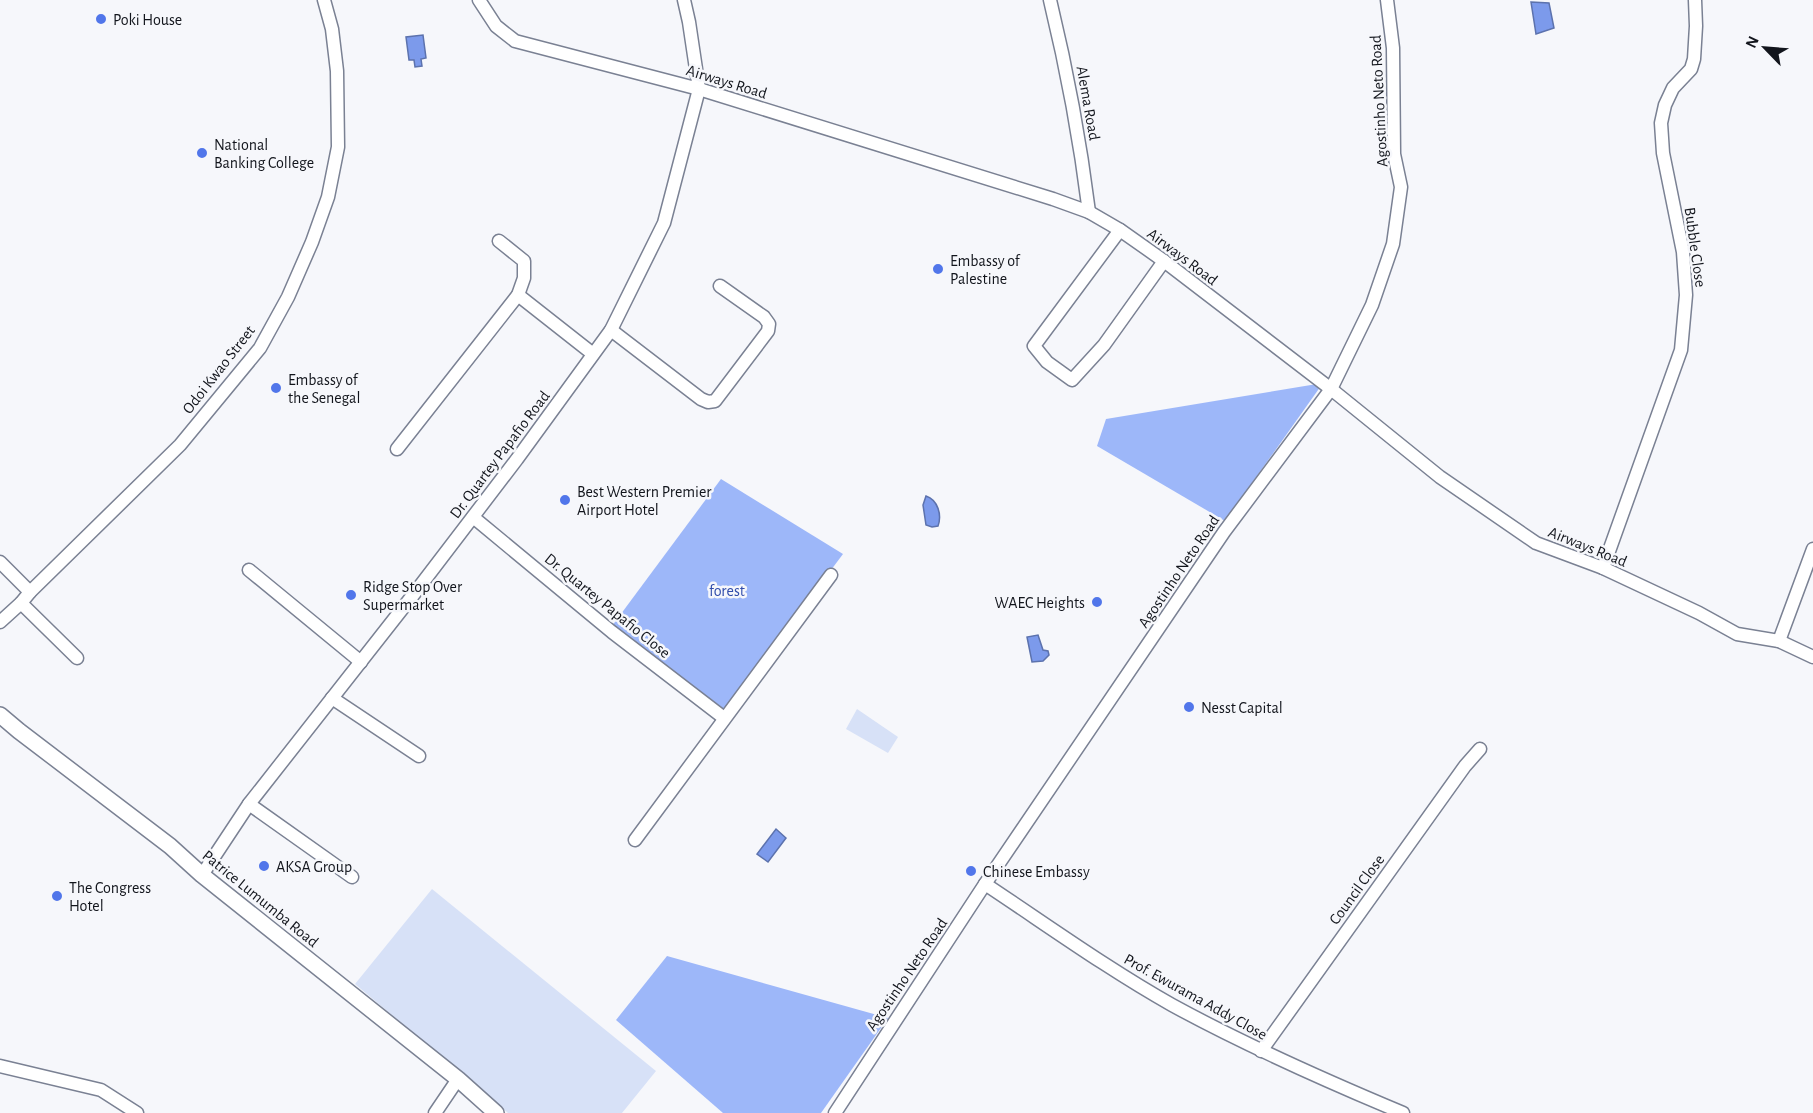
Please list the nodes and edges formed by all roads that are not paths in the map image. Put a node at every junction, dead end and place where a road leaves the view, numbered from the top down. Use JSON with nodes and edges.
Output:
{"nodes":[{"id":1,"x":324,"y":0,"type":"edge"},
{"id":2,"x":479,"y":0,"type":"edge"},
{"id":3,"x":684,"y":0,"type":"edge"},
{"id":4,"x":1050,"y":0,"type":"edge"},
{"id":5,"x":1387,"y":0,"type":"edge"},
{"id":6,"x":1695,"y":0,"type":"edge"},
{"id":7,"x":699,"y":88,"type":"junction"},
{"id":8,"x":1089,"y":213,"type":"junction"},
{"id":9,"x":1120,"y":230,"type":"junction"},
{"id":10,"x":499,"y":241,"type":"dead end"},
{"id":11,"x":1164,"y":261,"type":"junction"},
{"id":12,"x":720,"y":286,"type":"dead end"},
{"id":13,"x":518,"y":295,"type":"junction"},
{"id":14,"x":611,"y":330,"type":"junction"},
{"id":15,"x":593,"y":354,"type":"junction"},
{"id":16,"x":1331,"y":388,"type":"junction"},
{"id":17,"x":397,"y":449,"type":"dead end"},
{"id":18,"x":473,"y":517,"type":"junction"},
{"id":19,"x":1813,"y":549,"type":"edge"},
{"id":20,"x":0,"y":562,"type":"edge"},
{"id":21,"x":1604,"y":568,"type":"junction"},
{"id":22,"x":249,"y":570,"type":"dead end"},
{"id":23,"x":831,"y":575,"type":"dead end"},
{"id":24,"x":30,"y":592,"type":"junction"},
{"id":25,"x":21,"y":603,"type":"junction"},
{"id":26,"x":0,"y":622,"type":"edge"},
{"id":27,"x":1779,"y":641,"type":"junction"},
{"id":28,"x":1813,"y":657,"type":"edge"},
{"id":29,"x":77,"y":658,"type":"dead end"},
{"id":30,"x":361,"y":662,"type":"junction"},
{"id":31,"x":332,"y":698,"type":"junction"},
{"id":32,"x":0,"y":714,"type":"edge"},
{"id":33,"x":724,"y":718,"type":"junction"},
{"id":34,"x":1480,"y":749,"type":"dead end"},
{"id":35,"x":418,"y":756,"type":"dead end"},
{"id":36,"x":249,"y":804,"type":"junction"},
{"id":37,"x":635,"y":840,"type":"dead end"},
{"id":38,"x":202,"y":875,"type":"junction"},
{"id":39,"x":352,"y":877,"type":"dead end"},
{"id":40,"x":985,"y":884,"type":"junction"},
{"id":41,"x":1260,"y":1051,"type":"junction"},
{"id":42,"x":0,"y":1066,"type":"edge"},
{"id":43,"x":458,"y":1079,"type":"junction"},
{"id":44,"x":137,"y":1113,"type":"edge"},
{"id":45,"x":435,"y":1113,"type":"edge"},
{"id":46,"x":496,"y":1113,"type":"edge"},
{"id":47,"x":835,"y":1113,"type":"edge"},
{"id":48,"x":1402,"y":1113,"type":"edge"}],
"edges":[{"from":1,"to":24,"type":"street","name":"Odoi Kwao Street"},
{"from":2,"to":7,"type":"street","name":"Airways Road"},
{"from":3,"to":7,"type":"street","name":"Dr. Quartey Papafio Road"},
{"from":4,"to":8,"type":"street","name":"Alema Road"},
{"from":5,"to":16,"type":"street","name":"Agostinho Neto Road"},
{"from":6,"to":21,"type":"street","name":"Bubble Close"},
{"from":7,"to":8,"type":"street","name":"Airways Road"},
{"from":7,"to":14,"type":"street","name":"Dr. Quartey Papafio Road"},
{"from":8,"to":9,"type":"street","name":"Airways Road"},
{"from":9,"to":11,"type":"street","name":"Airways Road"},
{"from":9,"to":11,"type":"street"},
{"from":10,"to":13,"type":"street"},
{"from":11,"to":16,"type":"street","name":"Airways Road"},
{"from":12,"to":14,"type":"street"},
{"from":13,"to":15,"type":"street"},
{"from":13,"to":17,"type":"street"},
{"from":14,"to":15,"type":"street","name":"Dr. Quartey Papafio Road"},
{"from":15,"to":18,"type":"street","name":"Dr. Quartey Papafio Road"},
{"from":16,"to":21,"type":"street","name":"Airways Road"},
{"from":16,"to":40,"type":"street","name":"Agostinho Neto Road"},
{"from":18,"to":30,"type":"street","name":"Dr. Quartey Papafio Road"},
{"from":18,"to":33,"type":"street","name":"Dr. Quartey Papafio Close"},
{"from":19,"to":27,"type":"street"},
{"from":20,"to":24,"type":"street"},
{"from":21,"to":27,"type":"street","name":"Airways Road"},
{"from":22,"to":30,"type":"street"},
{"from":23,"to":33,"type":"street"},
{"from":24,"to":25,"type":"street","name":"Odoi Kwao Street"},
{"from":25,"to":26,"type":"street","name":"Odoi Kwao Street"},
{"from":25,"to":29,"type":"street"},
{"from":27,"to":28,"type":"street","name":"Airways Road"},
{"from":30,"to":31,"type":"street","name":"Dr. Quartey Papafio Road"},
{"from":31,"to":35,"type":"street"},
{"from":31,"to":36,"type":"street","name":"Dr. Quartey Papafio Road"},
{"from":32,"to":38,"type":"street","name":"Patrice Lumumba Road"},
{"from":33,"to":37,"type":"street"},
{"from":34,"to":41,"type":"street","name":"Council Close"},
{"from":36,"to":38,"type":"street","name":"Dr. Quartey Papafio Road"},
{"from":36,"to":39,"type":"street"},
{"from":38,"to":43,"type":"street","name":"Patrice Lumumba Road"},
{"from":40,"to":41,"type":"street","name":"Prof. Ewurama Addy Close"},
{"from":40,"to":47,"type":"street","name":"Agostinho Neto Road"},
{"from":41,"to":48,"type":"street","name":"Prof. Ewurama Addy Close"},
{"from":42,"to":44,"type":"street"},
{"from":43,"to":45,"type":"street"},
{"from":43,"to":46,"type":"street","name":"Patrice Lumumba Road"}]}
